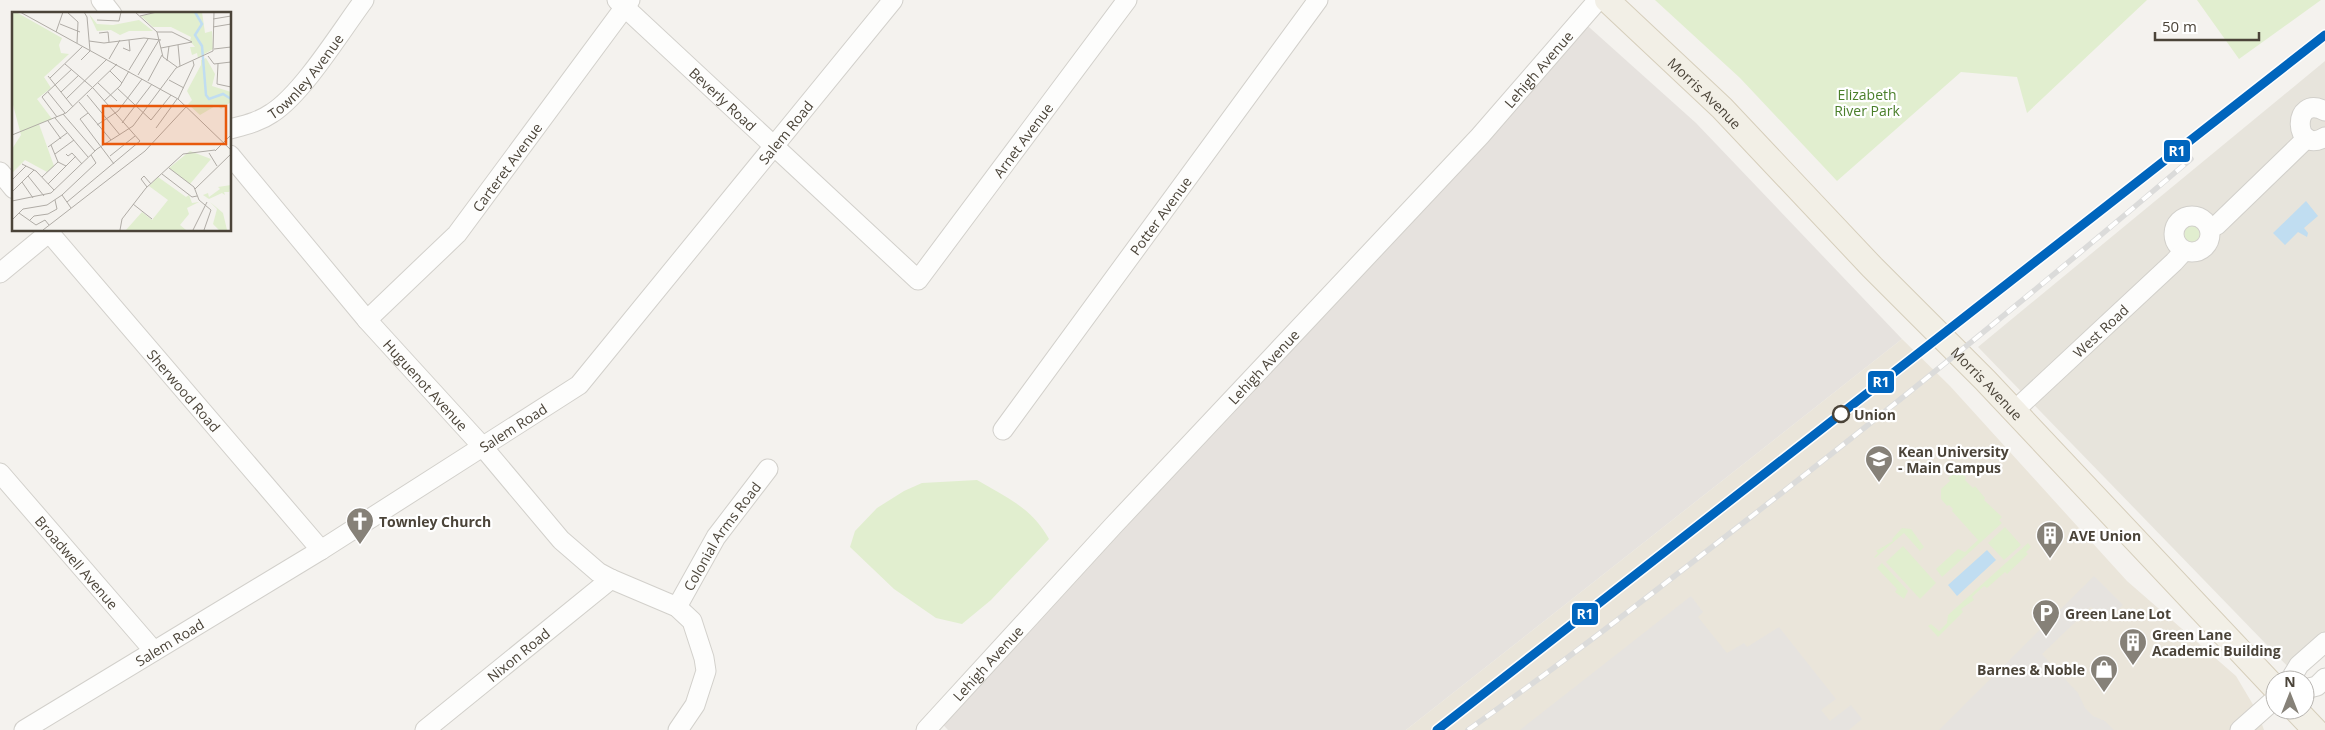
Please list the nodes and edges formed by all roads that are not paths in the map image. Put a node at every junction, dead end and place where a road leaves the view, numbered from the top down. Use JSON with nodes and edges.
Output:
{"nodes":[{"id":1,"x":100,"y":0,"type":"edge"},
{"id":2,"x":364,"y":0,"type":"edge"},
{"id":3,"x":893,"y":0,"type":"edge"},
{"id":4,"x":1127,"y":0,"type":"edge"},
{"id":5,"x":1318,"y":0,"type":"edge"},
{"id":6,"x":1598,"y":0,"type":"edge"},
{"id":7,"x":1607,"y":0,"type":"edge"},
{"id":8,"x":624,"y":2,"type":"edge"},
{"id":9,"x":110,"y":12,"type":"edge"},
{"id":10,"x":2325,"y":111,"type":"edge"},
{"id":11,"x":231,"y":129,"type":"edge"},
{"id":12,"x":2316,"y":138,"type":"edge"},
{"id":13,"x":774,"y":147,"type":"junction"},
{"id":14,"x":231,"y":156,"type":"edge"},
{"id":15,"x":0,"y":172,"type":"edge"},
{"id":16,"x":12,"y":187,"type":"edge"},
{"id":17,"x":2210,"y":228,"type":"junction"},
{"id":18,"x":49,"y":231,"type":"edge"},
{"id":19,"x":2184,"y":250,"type":"junction"},
{"id":20,"x":0,"y":273,"type":"edge"},
{"id":21,"x":918,"y":280,"type":"joint"},
{"id":22,"x":368,"y":320,"type":"junction"},
{"id":23,"x":2014,"y":411,"type":"junction"},
{"id":24,"x":1003,"y":430,"type":"dead end"},
{"id":25,"x":482,"y":446,"type":"junction"},
{"id":26,"x":768,"y":469,"type":"dead end"},
{"id":27,"x":0,"y":473,"type":"edge"},
{"id":28,"x":321,"y":550,"type":"junction"},
{"id":29,"x":611,"y":579,"type":"junction"},
{"id":30,"x":677,"y":607,"type":"junction"},
{"id":31,"x":2325,"y":642,"type":"edge"},
{"id":32,"x":154,"y":651,"type":"junction"},
{"id":33,"x":2296,"y":670,"type":"edge"},
{"id":34,"x":2265,"y":677,"type":"edge"},
{"id":35,"x":2325,"y":678,"type":"edge"},
{"id":36,"x":2315,"y":686,"type":"edge"},
{"id":37,"x":2265,"y":709,"type":"edge"},
{"id":38,"x":2306,"y":720,"type":"edge"},
{"id":39,"x":24,"y":730,"type":"edge"},
{"id":40,"x":426,"y":730,"type":"edge"},
{"id":41,"x":678,"y":730,"type":"edge"},
{"id":42,"x":926,"y":730,"type":"edge"},
{"id":43,"x":2240,"y":730,"type":"edge"},
{"id":44,"x":2315,"y":730,"type":"edge"}],
"edges":[{"from":1,"to":9,"type":"street"},
{"from":2,"to":11,"type":"street","name":"Townley Avenue"},
{"from":3,"to":13,"type":"street","name":"Salem Road"},
{"from":4,"to":21,"type":"street","name":"Arnet Avenue"},
{"from":5,"to":24,"type":"street","name":"Potter Avenue"},
{"from":6,"to":42,"type":"street","name":"Lehigh Avenue"},
{"from":7,"to":23,"type":"main road","name":"Morris Avenue"},
{"from":8,"to":13,"type":"street","name":"Beverly Road"},
{"from":8,"to":22,"type":"street","name":"Carteret Avenue"},
{"from":10,"to":12,"type":"street"},
{"from":12,"to":17,"type":"street"},
{"from":13,"to":21,"type":"street","name":"Beverly Road"},
{"from":13,"to":25,"type":"street","name":"Salem Road"},
{"from":14,"to":22,"type":"street","name":"Huguenot Avenue"},
{"from":15,"to":16,"type":"street"},
{"from":17,"to":19,"type":"street"},
{"from":17,"to":19,"type":"street"},
{"from":18,"to":20,"type":"street"},
{"from":18,"to":28,"type":"street","name":"Sherwood Road"},
{"from":19,"to":23,"type":"street","name":"West Road"},
{"from":22,"to":25,"type":"street","name":"Huguenot Avenue"},
{"from":23,"to":34,"type":"main road","name":"Morris Avenue"},
{"from":25,"to":28,"type":"street","name":"Salem Road"},
{"from":25,"to":29,"type":"street","name":"Huguenot Avenue"},
{"from":26,"to":30,"type":"street","name":"Colonial Arms Road"},
{"from":27,"to":32,"type":"street","name":"Broadwell Avenue"},
{"from":28,"to":32,"type":"street","name":"Salem Road"},
{"from":29,"to":30,"type":"street","name":"Huguenot Avenue"},
{"from":29,"to":40,"type":"street","name":"Nixon Road"},
{"from":30,"to":41,"type":"street","name":"Huguenot Avenue"},
{"from":31,"to":33,"type":"street"},
{"from":32,"to":39,"type":"street","name":"Salem Road"},
{"from":35,"to":36,"type":"street"},
{"from":37,"to":43,"type":"street"},
{"from":38,"to":44,"type":"main road"}]}
